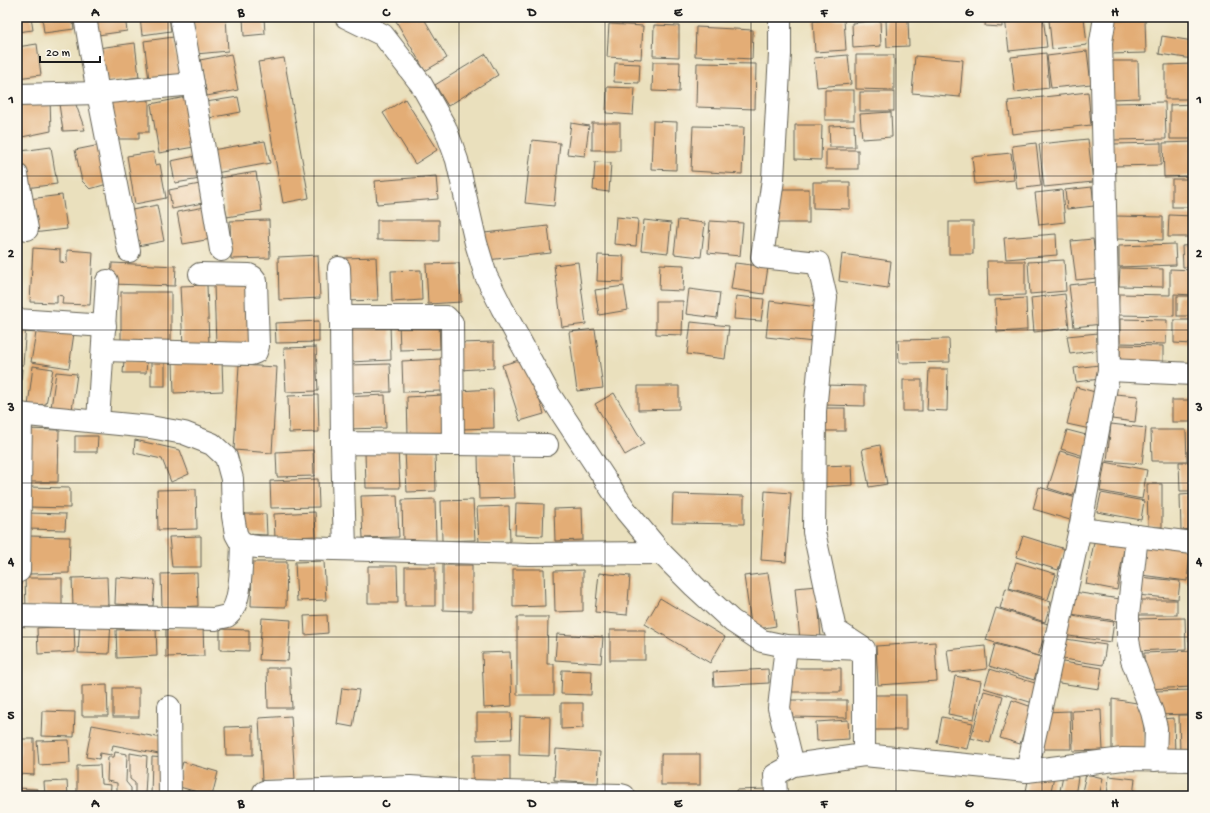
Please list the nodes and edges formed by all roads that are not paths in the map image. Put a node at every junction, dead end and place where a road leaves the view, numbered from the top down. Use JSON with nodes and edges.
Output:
{"nodes":[{"id":1,"x":85,"y":17,"type":"edge"},
{"id":2,"x":181,"y":17,"type":"edge"},
{"id":3,"x":346,"y":17,"type":"edge"},
{"id":4,"x":780,"y":17,"type":"edge"},
{"id":5,"x":1105,"y":17,"type":"edge"},
{"id":6,"x":193,"y":84,"type":"junction"},
{"id":7,"x":98,"y":93,"type":"junction"},
{"id":8,"x":17,"y":95,"type":"edge"},
{"id":9,"x":17,"y":175,"type":"edge"},
{"id":10,"x":27,"y":229,"type":"dead end"},
{"id":11,"x":222,"y":250,"type":"dead end"},
{"id":12,"x":129,"y":251,"type":"dead end"},
{"id":13,"x":339,"y":268,"type":"dead end"},
{"id":14,"x":200,"y":274,"type":"dead end"},
{"id":15,"x":107,"y":281,"type":"dead end"},
{"id":16,"x":17,"y":320,"type":"edge"},
{"id":17,"x":341,"y":324,"type":"junction"},
{"id":18,"x":104,"y":326,"type":"junction"},
{"id":19,"x":103,"y":350,"type":"junction"},
{"id":20,"x":1109,"y":370,"type":"junction"},
{"id":21,"x":1193,"y":374,"type":"edge"},
{"id":22,"x":19,"y":414,"type":"edge"},
{"id":23,"x":98,"y":421,"type":"junction"},
{"id":24,"x":342,"y":443,"type":"junction"},
{"id":25,"x":453,"y":444,"type":"junction"},
{"id":26,"x":547,"y":445,"type":"dead end"},
{"id":27,"x":1080,"y":529,"type":"junction"},
{"id":28,"x":1137,"y":536,"type":"junction"},
{"id":29,"x":1193,"y":543,"type":"edge"},
{"id":30,"x":242,"y":545,"type":"junction"},
{"id":31,"x":345,"y":549,"type":"junction"},
{"id":32,"x":661,"y":553,"type":"junction"},
{"id":33,"x":19,"y":571,"type":"dead end"},
{"id":34,"x":17,"y":615,"type":"edge"},
{"id":35,"x":786,"y":646,"type":"junction"},
{"id":36,"x":864,"y":649,"type":"junction"},
{"id":37,"x":169,"y":707,"type":"dead end"},
{"id":38,"x":864,"y":755,"type":"junction"},
{"id":39,"x":1155,"y":760,"type":"junction"},
{"id":40,"x":1193,"y":760,"type":"edge"},
{"id":41,"x":793,"y":765,"type":"junction"},
{"id":42,"x":1027,"y":771,"type":"junction"},
{"id":43,"x":264,"y":792,"type":"dead end"},
{"id":44,"x":170,"y":796,"type":"edge"},
{"id":45,"x":624,"y":796,"type":"edge"},
{"id":46,"x":776,"y":796,"type":"edge"}],
"edges":[{"from":1,"to":7,"type":"street"},
{"from":2,"to":6,"type":"street"},
{"from":3,"to":32,"type":"street"},
{"from":4,"to":36,"type":"street"},
{"from":5,"to":20,"type":"street"},
{"from":6,"to":7,"type":"street"},
{"from":6,"to":11,"type":"street"},
{"from":7,"to":8,"type":"street"},
{"from":7,"to":12,"type":"street"},
{"from":9,"to":10,"type":"street"},
{"from":13,"to":17,"type":"street"},
{"from":14,"to":19,"type":"street"},
{"from":15,"to":18,"type":"street"},
{"from":16,"to":18,"type":"street"},
{"from":17,"to":24,"type":"street"},
{"from":17,"to":25,"type":"street"},
{"from":18,"to":19,"type":"street"},
{"from":19,"to":23,"type":"street"},
{"from":20,"to":21,"type":"street"},
{"from":20,"to":27,"type":"street"},
{"from":22,"to":23,"type":"street"},
{"from":22,"to":33,"type":"street"},
{"from":23,"to":30,"type":"street"},
{"from":24,"to":25,"type":"street"},
{"from":24,"to":31,"type":"street"},
{"from":25,"to":26,"type":"street"},
{"from":27,"to":28,"type":"street"},
{"from":27,"to":42,"type":"street"},
{"from":28,"to":29,"type":"street"},
{"from":28,"to":39,"type":"street"},
{"from":30,"to":31,"type":"street"},
{"from":30,"to":34,"type":"street"},
{"from":31,"to":32,"type":"street"},
{"from":32,"to":35,"type":"street"},
{"from":35,"to":36,"type":"street"},
{"from":35,"to":41,"type":"street"},
{"from":36,"to":38,"type":"street"},
{"from":37,"to":44,"type":"street"},
{"from":38,"to":41,"type":"street"},
{"from":38,"to":42,"type":"street"},
{"from":39,"to":40,"type":"street"},
{"from":39,"to":42,"type":"street"},
{"from":41,"to":46,"type":"street"},
{"from":43,"to":45,"type":"street"}]}
